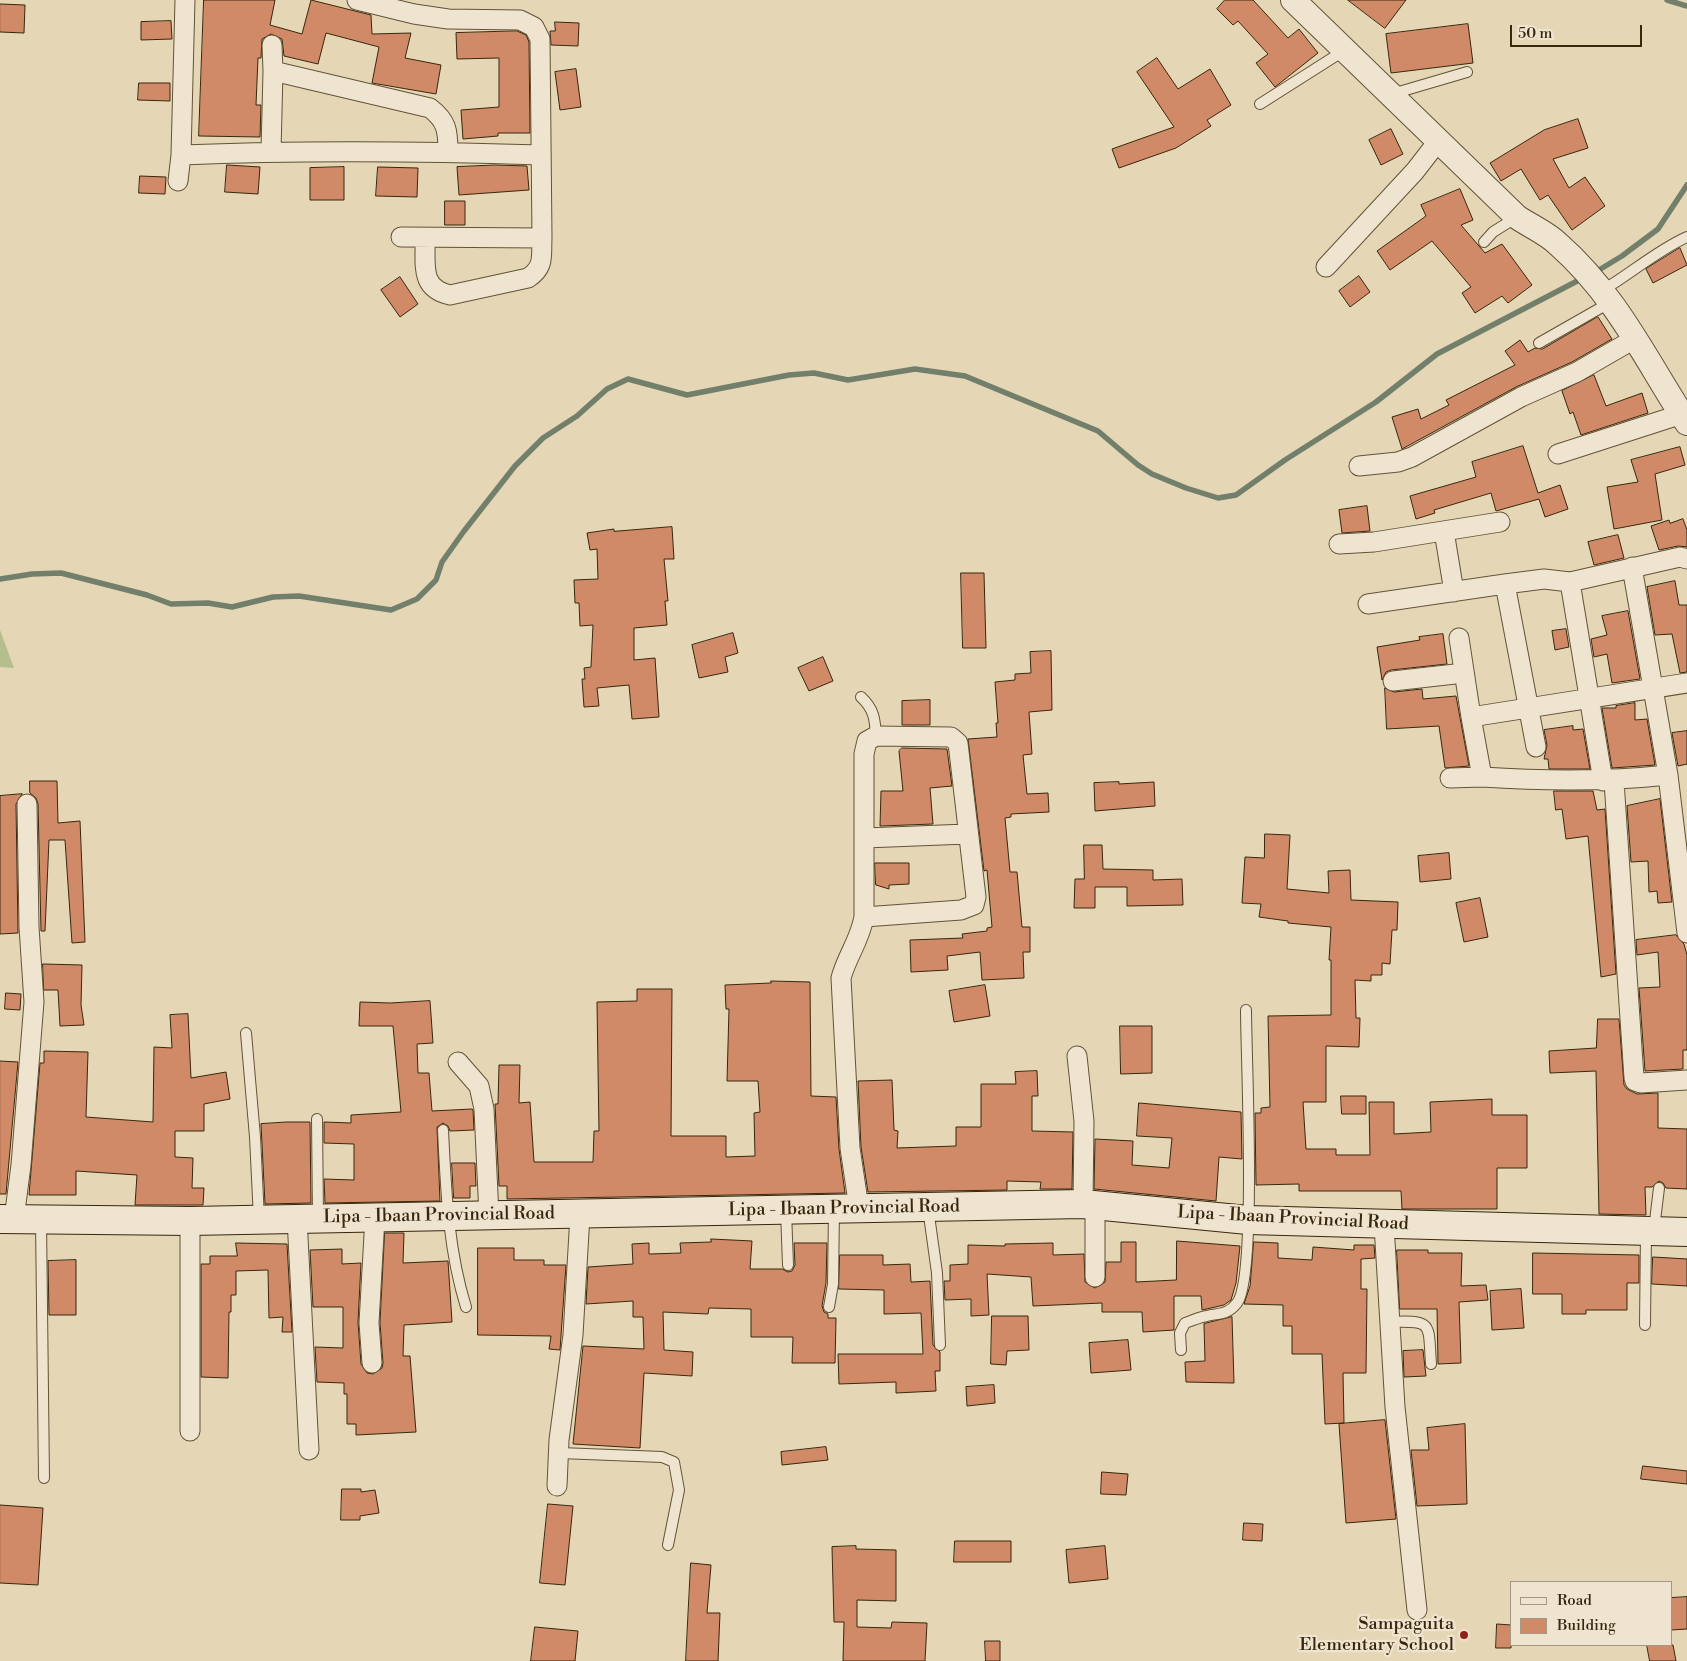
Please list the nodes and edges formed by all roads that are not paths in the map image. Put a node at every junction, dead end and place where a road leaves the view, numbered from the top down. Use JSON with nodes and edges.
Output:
{"nodes":[{"id":1,"x":185,"y":0,"type":"edge"},
{"id":2,"x":357,"y":0,"type":"edge"},
{"id":3,"x":1293,"y":0,"type":"edge"},
{"id":4,"x":415,"y":7,"type":"edge"},
{"id":5,"x":272,"y":45,"type":"dead end"},
{"id":6,"x":1345,"y":50,"type":"junction"},
{"id":7,"x":273,"y":71,"type":"junction"},
{"id":8,"x":1467,"y":72,"type":"dead end"},
{"id":9,"x":1392,"y":94,"type":"junction"},
{"id":10,"x":1260,"y":104,"type":"dead end"},
{"id":11,"x":1439,"y":140,"type":"junction"},
{"id":12,"x":271,"y":152,"type":"junction"},
{"id":13,"x":448,"y":152,"type":"junction"},
{"id":14,"x":181,"y":155,"type":"junction"},
{"id":15,"x":541,"y":155,"type":"junction"},
{"id":16,"x":178,"y":181,"type":"dead end"},
{"id":17,"x":1517,"y":217,"type":"junction"},
{"id":18,"x":401,"y":237,"type":"dead end"},
{"id":19,"x":1687,"y":237,"type":"edge"},
{"id":20,"x":426,"y":238,"type":"junction"},
{"id":21,"x":542,"y":238,"type":"junction"},
{"id":22,"x":1484,"y":242,"type":"dead end"},
{"id":23,"x":1326,"y":267,"type":"dead end"},
{"id":24,"x":1598,"y":285,"type":"junction"},
{"id":25,"x":1636,"y":338,"type":"junction"},
{"id":26,"x":1539,"y":343,"type":"dead end"},
{"id":27,"x":1684,"y":418,"type":"edge"},
{"id":28,"x":1558,"y":454,"type":"dead end"},
{"id":29,"x":1359,"y":466,"type":"dead end"},
{"id":30,"x":1500,"y":522,"type":"dead end"},
{"id":31,"x":1444,"y":531,"type":"junction"},
{"id":32,"x":1339,"y":544,"type":"dead end"},
{"id":33,"x":1687,"y":559,"type":"edge"},
{"id":34,"x":1632,"y":567,"type":"junction"},
{"id":35,"x":1570,"y":582,"type":"junction"},
{"id":36,"x":1505,"y":584,"type":"junction"},
{"id":37,"x":1454,"y":592,"type":"junction"},
{"id":38,"x":1368,"y":604,"type":"dead end"},
{"id":39,"x":1459,"y":638,"type":"dead end"},
{"id":40,"x":1464,"y":673,"type":"junction"},
{"id":41,"x":1393,"y":681,"type":"dead end"},
{"id":42,"x":1687,"y":682,"type":"edge"},
{"id":43,"x":1652,"y":688,"type":"junction"},
{"id":44,"x":861,"y":697,"type":"dead end"},
{"id":45,"x":1589,"y":697,"type":"junction"},
{"id":46,"x":1527,"y":708,"type":"junction"},
{"id":47,"x":1471,"y":717,"type":"junction"},
{"id":48,"x":876,"y":736,"type":"junction"},
{"id":49,"x":1536,"y":747,"type":"dead end"},
{"id":50,"x":1668,"y":775,"type":"junction"},
{"id":51,"x":1482,"y":777,"type":"junction"},
{"id":52,"x":1450,"y":778,"type":"dead end"},
{"id":53,"x":1608,"y":781,"type":"junction"},
{"id":54,"x":1680,"y":800,"type":"edge"},
{"id":55,"x":27,"y":804,"type":"dead end"},
{"id":56,"x":967,"y":834,"type":"junction"},
{"id":57,"x":864,"y":838,"type":"junction"},
{"id":58,"x":864,"y":917,"type":"junction"},
{"id":59,"x":1687,"y":933,"type":"edge"},
{"id":60,"x":1246,"y":1010,"type":"dead end"},
{"id":61,"x":246,"y":1033,"type":"dead end"},
{"id":62,"x":1078,"y":1056,"type":"dead end"},
{"id":63,"x":458,"y":1062,"type":"dead end"},
{"id":64,"x":1687,"y":1080,"type":"edge"},
{"id":65,"x":317,"y":1120,"type":"dead end"},
{"id":66,"x":443,"y":1130,"type":"dead end"},
{"id":67,"x":1659,"y":1188,"type":"dead end"},
{"id":68,"x":1089,"y":1204,"type":"junction"},
{"id":69,"x":928,"y":1207,"type":"junction"},
{"id":70,"x":847,"y":1209,"type":"junction"},
{"id":71,"x":786,"y":1210,"type":"junction"},
{"id":72,"x":580,"y":1215,"type":"junction"},
{"id":73,"x":448,"y":1216,"type":"junction"},
{"id":74,"x":489,"y":1216,"type":"junction"},
{"id":75,"x":375,"y":1217,"type":"junction"},
{"id":76,"x":308,"y":1218,"type":"junction"},
{"id":77,"x":7,"y":1219,"type":"edge"},
{"id":78,"x":41,"y":1219,"type":"junction"},
{"id":79,"x":259,"y":1219,"type":"junction"},
{"id":80,"x":1248,"y":1220,"type":"junction"},
{"id":81,"x":190,"y":1221,"type":"junction"},
{"id":82,"x":1384,"y":1225,"type":"junction"},
{"id":83,"x":1650,"y":1231,"type":"junction"},
{"id":84,"x":1687,"y":1232,"type":"edge"},
{"id":85,"x":788,"y":1265,"type":"dead end"},
{"id":86,"x":1095,"y":1277,"type":"dead end"},
{"id":87,"x":466,"y":1307,"type":"dead end"},
{"id":88,"x":829,"y":1307,"type":"dead end"},
{"id":89,"x":1389,"y":1322,"type":"junction"},
{"id":90,"x":1645,"y":1325,"type":"dead end"},
{"id":91,"x":940,"y":1345,"type":"dead end"},
{"id":92,"x":1181,"y":1350,"type":"dead end"},
{"id":93,"x":372,"y":1364,"type":"dead end"},
{"id":94,"x":1431,"y":1364,"type":"dead end"},
{"id":95,"x":190,"y":1431,"type":"dead end"},
{"id":96,"x":310,"y":1450,"type":"dead end"},
{"id":97,"x":560,"y":1453,"type":"junction"},
{"id":98,"x":44,"y":1478,"type":"dead end"},
{"id":99,"x":557,"y":1486,"type":"dead end"},
{"id":100,"x":668,"y":1546,"type":"dead end"},
{"id":101,"x":1417,"y":1610,"type":"dead end"}],
"edges":[{"from":1,"to":14,"type":"street"},
{"from":2,"to":4,"type":"street"},
{"from":3,"to":6,"type":"street"},
{"from":4,"to":15,"type":"street"},
{"from":5,"to":7,"type":"street"},
{"from":6,"to":9,"type":"street"},
{"from":6,"to":10,"type":"lane"},
{"from":7,"to":12,"type":"street"},
{"from":7,"to":13,"type":"street"},
{"from":8,"to":9,"type":"lane"},
{"from":9,"to":11,"type":"street"},
{"from":11,"to":17,"type":"street"},
{"from":11,"to":23,"type":"street"},
{"from":12,"to":13,"type":"street"},
{"from":12,"to":14,"type":"street"},
{"from":13,"to":15,"type":"street"},
{"from":14,"to":16,"type":"street"},
{"from":15,"to":21,"type":"street"},
{"from":17,"to":22,"type":"lane"},
{"from":17,"to":24,"type":"street"},
{"from":18,"to":20,"type":"street"},
{"from":19,"to":24,"type":"lane"},
{"from":20,"to":21,"type":"street"},
{"from":20,"to":21,"type":"street"},
{"from":24,"to":25,"type":"street"},
{"from":24,"to":26,"type":"lane"},
{"from":25,"to":27,"type":"street"},
{"from":25,"to":29,"type":"street"},
{"from":27,"to":28,"type":"street"},
{"from":30,"to":31,"type":"street"},
{"from":31,"to":32,"type":"street"},
{"from":31,"to":37,"type":"street"},
{"from":33,"to":34,"type":"street"},
{"from":34,"to":35,"type":"street"},
{"from":34,"to":43,"type":"street"},
{"from":35,"to":36,"type":"street"},
{"from":35,"to":45,"type":"street"},
{"from":36,"to":37,"type":"street"},
{"from":36,"to":46,"type":"street"},
{"from":37,"to":38,"type":"street"},
{"from":39,"to":40,"type":"street"},
{"from":40,"to":41,"type":"street"},
{"from":40,"to":47,"type":"street"},
{"from":42,"to":43,"type":"street"},
{"from":43,"to":45,"type":"street"},
{"from":43,"to":50,"type":"street"},
{"from":44,"to":48,"type":"lane"},
{"from":45,"to":46,"type":"street"},
{"from":45,"to":53,"type":"street"},
{"from":46,"to":47,"type":"street"},
{"from":46,"to":49,"type":"street"},
{"from":47,"to":51,"type":"street"},
{"from":48,"to":56,"type":"street"},
{"from":48,"to":57,"type":"street"},
{"from":50,"to":53,"type":"street"},
{"from":50,"to":54,"type":"street"},
{"from":51,"to":52,"type":"street"},
{"from":51,"to":53,"type":"street"},
{"from":53,"to":64,"type":"street"},
{"from":54,"to":59,"type":"street"},
{"from":55,"to":77,"type":"street"},
{"from":56,"to":57,"type":"street"},
{"from":56,"to":58,"type":"street"},
{"from":57,"to":58,"type":"street"},
{"from":58,"to":70,"type":"street"},
{"from":60,"to":80,"type":"lane"},
{"from":61,"to":79,"type":"lane"},
{"from":62,"to":68,"type":"street"},
{"from":63,"to":74,"type":"street"},
{"from":65,"to":76,"type":"lane"},
{"from":66,"to":73,"type":"lane"},
{"from":67,"to":83,"type":"lane"},
{"from":68,"to":69,"type":"main road","name":"Lipa - Ibaan Provincial Road"},
{"from":68,"to":80,"type":"main road","name":"Lipa - Ibaan Provincial Road"},
{"from":68,"to":86,"type":"street"},
{"from":69,"to":70,"type":"main road","name":"Lipa - Ibaan Provincial Road"},
{"from":69,"to":91,"type":"lane"},
{"from":70,"to":71,"type":"main road","name":"Lipa - Ibaan Provincial Road"},
{"from":70,"to":88,"type":"lane"},
{"from":71,"to":72,"type":"main road","name":"Lipa - Ibaan Provincial Road"},
{"from":71,"to":85,"type":"lane"},
{"from":72,"to":74,"type":"main road","name":"Lipa - Ibaan Provincial Road"},
{"from":72,"to":97,"type":"street"},
{"from":73,"to":74,"type":"main road","name":"Lipa - Ibaan Provincial Road"},
{"from":73,"to":75,"type":"main road","name":"Lipa - Ibaan Provincial Road"},
{"from":73,"to":87,"type":"lane"},
{"from":75,"to":76,"type":"main road","name":"Lipa - Ibaan Provincial Road"},
{"from":75,"to":93,"type":"street"},
{"from":76,"to":79,"type":"main road","name":"Lipa - Ibaan Provincial Road"},
{"from":76,"to":96,"type":"street"},
{"from":77,"to":78,"type":"main road","name":"Lipa - Ibaan Provincial Road"},
{"from":78,"to":81,"type":"main road","name":"Lipa - Ibaan Provincial Road"},
{"from":78,"to":98,"type":"lane"},
{"from":79,"to":81,"type":"main road","name":"Lipa - Ibaan Provincial Road"},
{"from":80,"to":82,"type":"main road","name":"Lipa - Ibaan Provincial Road"},
{"from":80,"to":92,"type":"lane"},
{"from":81,"to":95,"type":"street"},
{"from":82,"to":83,"type":"main road","name":"Lipa - Ibaan Provincial Road"},
{"from":82,"to":89,"type":"street"},
{"from":83,"to":84,"type":"main road","name":"Lipa - Ibaan Provincial Road"},
{"from":83,"to":90,"type":"lane"},
{"from":89,"to":94,"type":"lane"},
{"from":89,"to":101,"type":"street"},
{"from":97,"to":99,"type":"street"},
{"from":97,"to":100,"type":"lane"}]}
